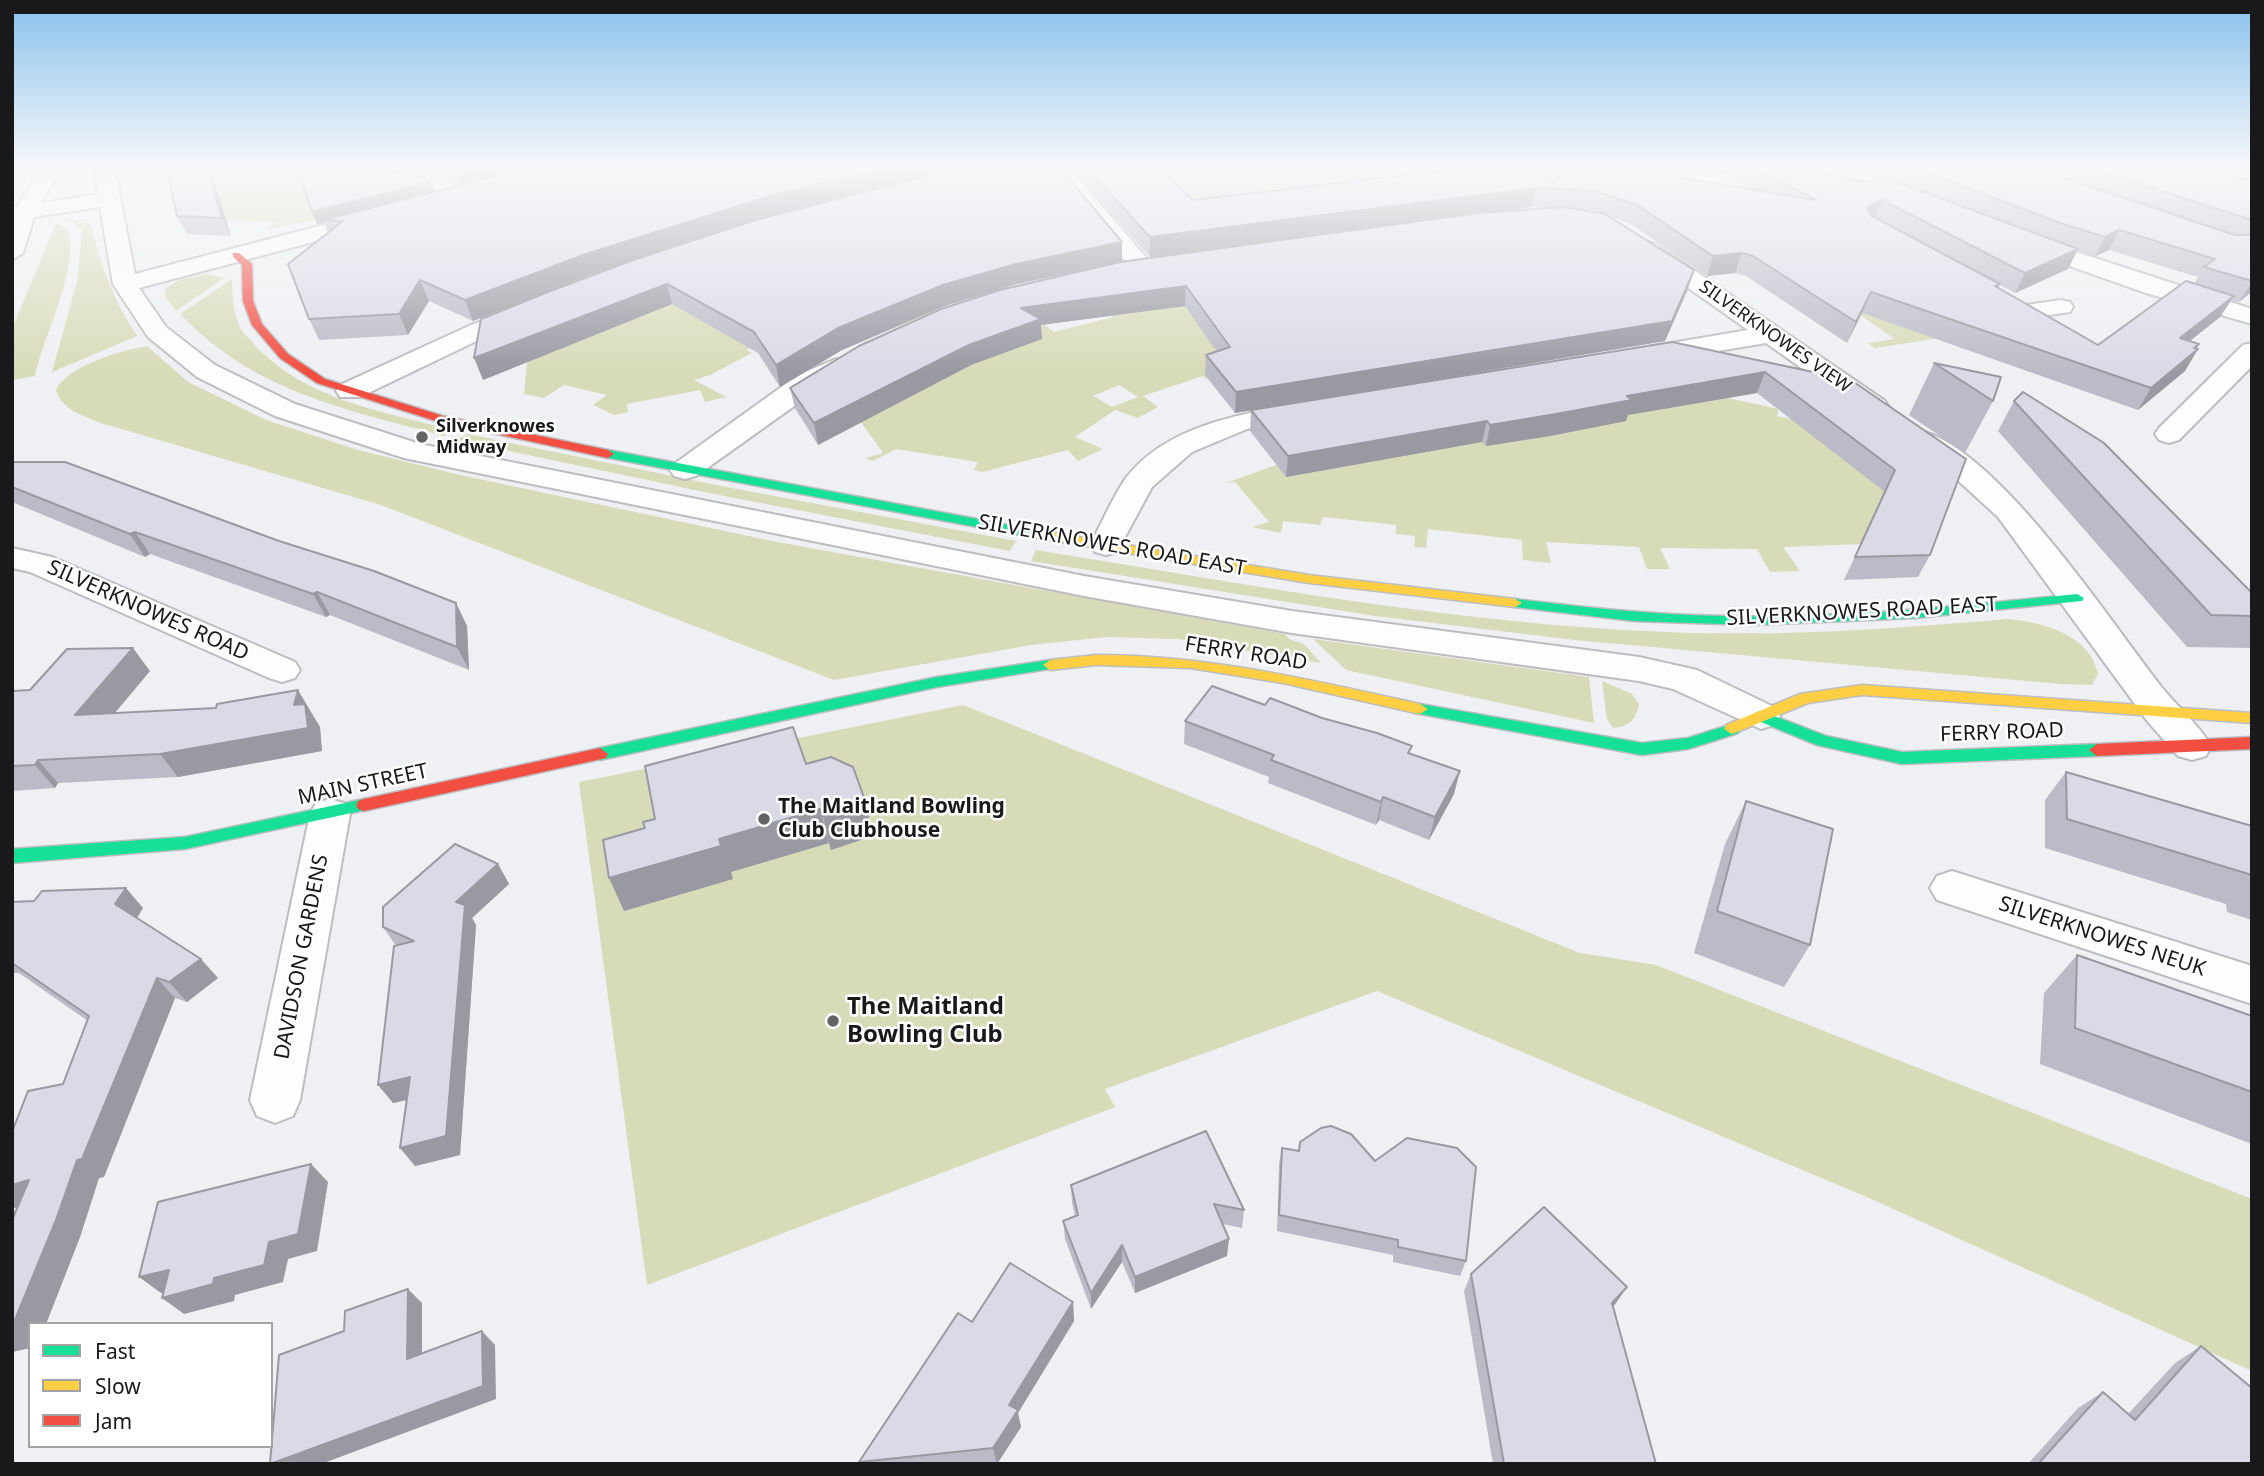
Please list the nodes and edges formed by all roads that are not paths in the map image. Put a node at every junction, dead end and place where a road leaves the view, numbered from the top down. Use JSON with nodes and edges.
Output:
{"nodes":[{"id":1,"x":115,"y":236,"type":"edge"},
{"id":2,"x":309,"y":236,"type":"edge"},
{"id":3,"x":1115,"y":236,"type":"edge"},
{"id":4,"x":1629,"y":236,"type":"edge"},
{"id":5,"x":2007,"y":236,"type":"edge"},
{"id":6,"x":236,"y":255,"type":"junction"},
{"id":7,"x":1168,"y":264,"type":"edge"},
{"id":8,"x":1142,"y":267,"type":"junction"},
{"id":9,"x":1115,"y":272,"type":"edge"},
{"id":10,"x":125,"y":284,"type":"junction"},
{"id":11,"x":2005,"y":298,"type":"edge"},
{"id":12,"x":556,"y":302,"type":"edge"},
{"id":13,"x":2061,"y":307,"type":"dead end"},
{"id":14,"x":2028,"y":311,"type":"junction"},
{"id":15,"x":2252,"y":317,"type":"edge"},
{"id":16,"x":2065,"y":333,"type":"edge"},
{"id":17,"x":1772,"y":334,"type":"junction"},
{"id":18,"x":2252,"y":351,"type":"edge"},
{"id":19,"x":857,"y":356,"type":"edge"},
{"id":20,"x":1624,"y":359,"type":"edge"},
{"id":21,"x":350,"y":391,"type":"junction"},
{"id":22,"x":1322,"y":408,"type":"edge"},
{"id":23,"x":2169,"y":434,"type":"dead end"},
{"id":24,"x":685,"y":470,"type":"junction"},
{"id":25,"x":1106,"y":545,"type":"junction"},
{"id":26,"x":12,"y":558,"type":"edge"},
{"id":27,"x":2077,"y":598,"type":"junction"},
{"id":28,"x":282,"y":670,"type":"dead end"},
{"id":29,"x":2161,"y":713,"type":"junction"},
{"id":30,"x":1761,"y":716,"type":"junction"},
{"id":31,"x":2252,"y":718,"type":"edge"},
{"id":32,"x":719,"y":730,"type":"joint"},
{"id":33,"x":2252,"y":743,"type":"edge"},
{"id":34,"x":2192,"y":746,"type":"junction"},
{"id":35,"x":330,"y":814,"type":"junction"},
{"id":36,"x":12,"y":856,"type":"edge"},
{"id":37,"x":1952,"y":888,"type":"dead end"},
{"id":38,"x":2252,"y":985,"type":"edge"},
{"id":39,"x":275,"y":1100,"type":"dead end"}],
"edges":[{"from":1,"to":10,"type":"street","name":"SILVERKNOWES ROAD EAST"},
{"from":2,"to":6,"type":"street"},
{"from":3,"to":8,"type":"street"},
{"from":4,"to":17,"type":"street","name":"SILVERKNOWES VIEW"},
{"from":5,"to":15,"type":"street"},
{"from":6,"to":10,"type":"street"},
{"from":6,"to":21,"type":"street","name":"SILVERKNOWES ROAD EAST"},
{"from":7,"to":8,"type":"street"},
{"from":8,"to":9,"type":"street"},
{"from":10,"to":30,"type":"street","name":"SILVERKNOWES ROAD EAST"},
{"from":11,"to":14,"type":"street"},
{"from":12,"to":21,"type":"street"},
{"from":13,"to":14,"type":"street"},
{"from":14,"to":16,"type":"street"},
{"from":17,"to":20,"type":"street"},
{"from":17,"to":27,"type":"street","name":"SILVERKNOWES VIEW"},
{"from":18,"to":23,"type":"street"},
{"from":19,"to":24,"type":"street"},
{"from":21,"to":24,"type":"street","name":"SILVERKNOWES ROAD EAST"},
{"from":22,"to":25,"type":"street"},
{"from":24,"to":25,"type":"street","name":"SILVERKNOWES ROAD EAST"},
{"from":25,"to":27,"type":"street","name":"SILVERKNOWES ROAD EAST"},
{"from":26,"to":28,"type":"street","name":"SILVERKNOWES ROAD"},
{"from":27,"to":29,"type":"street","name":"SILVERKNOWES VIEW"},
{"from":29,"to":30,"type":"street","name":"FERRY ROAD"},
{"from":29,"to":31,"type":"street","name":"FERRY ROAD"},
{"from":29,"to":34,"type":"street","name":"SILVERKNOWES VIEW"},
{"from":30,"to":32,"type":"street","name":"FERRY ROAD"},
{"from":30,"to":34,"type":"street","name":"FERRY ROAD"},
{"from":32,"to":35,"type":"street","name":"MAIN STREET"},
{"from":33,"to":34,"type":"street","name":"FERRY ROAD"},
{"from":35,"to":36,"type":"street","name":"MAIN STREET"},
{"from":35,"to":39,"type":"street","name":"DAVIDSON GARDENS"},
{"from":37,"to":38,"type":"street","name":"SILVERKNOWES NEUK"}]}
